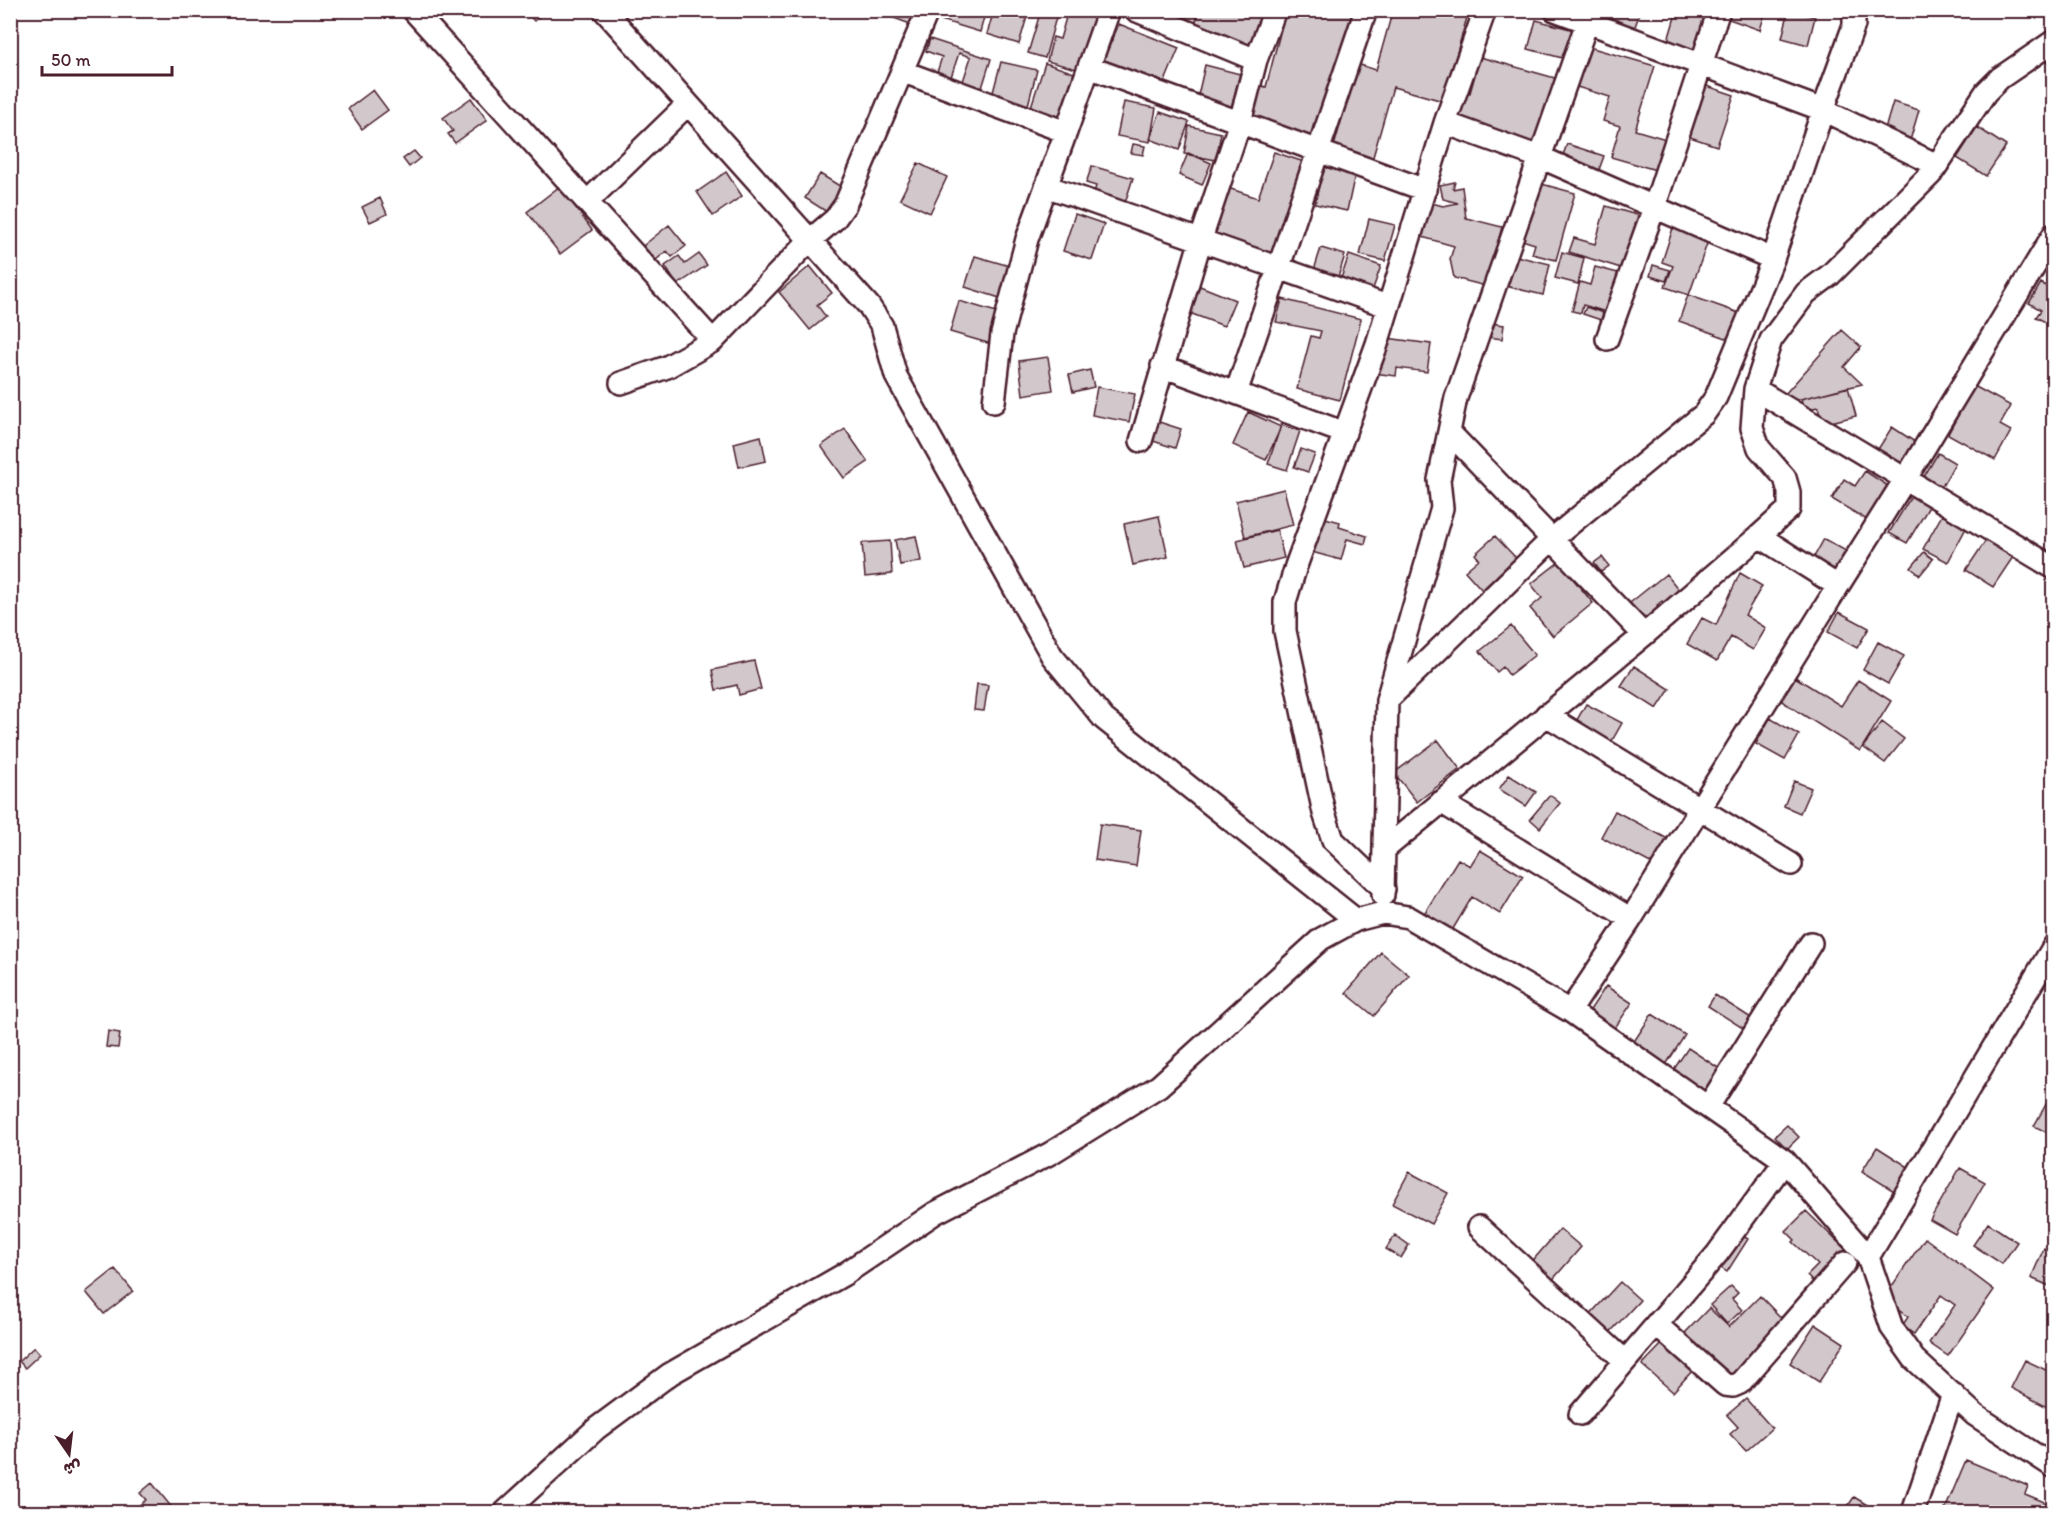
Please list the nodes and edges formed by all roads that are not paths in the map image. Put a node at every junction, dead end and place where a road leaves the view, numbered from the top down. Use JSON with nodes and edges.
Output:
{"nodes":[{"id":1,"x":413,"y":10,"type":"edge"},
{"id":2,"x":604,"y":10,"type":"edge"},
{"id":3,"x":928,"y":10,"type":"edge"},
{"id":4,"x":1109,"y":10,"type":"edge"},
{"id":5,"x":1135,"y":10,"type":"edge"},
{"id":6,"x":1275,"y":10,"type":"edge"},
{"id":7,"x":1366,"y":10,"type":"edge"},
{"id":8,"x":1485,"y":10,"type":"edge"},
{"id":9,"x":1555,"y":10,"type":"edge"},
{"id":10,"x":1719,"y":10,"type":"edge"},
{"id":11,"x":1854,"y":10,"type":"edge"},
{"id":12,"x":1589,"y":16,"type":"edge"},
{"id":13,"x":2054,"y":41,"type":"edge"},
{"id":14,"x":1256,"y":60,"type":"junction"},
{"id":15,"x":1701,"y":65,"type":"junction"},
{"id":16,"x":1091,"y":68,"type":"junction"},
{"id":17,"x":904,"y":72,"type":"junction"},
{"id":18,"x":688,"y":104,"type":"junction"},
{"id":19,"x":1823,"y":110,"type":"junction"},
{"id":20,"x":1240,"y":122,"type":"junction"},
{"id":21,"x":1445,"y":123,"type":"junction"},
{"id":22,"x":1066,"y":132,"type":"junction"},
{"id":23,"x":1320,"y":152,"type":"junction"},
{"id":24,"x":1542,"y":158,"type":"junction"},
{"id":25,"x":1937,"y":165,"type":"junction"},
{"id":26,"x":1046,"y":186,"type":"junction"},
{"id":27,"x":1425,"y":190,"type":"junction"},
{"id":28,"x":586,"y":202,"type":"junction"},
{"id":29,"x":1654,"y":208,"type":"junction"},
{"id":30,"x":2054,"y":234,"type":"edge"},
{"id":31,"x":1201,"y":239,"type":"junction"},
{"id":32,"x":808,"y":241,"type":"junction"},
{"id":33,"x":1773,"y":260,"type":"junction"},
{"id":34,"x":1279,"y":267,"type":"junction"},
{"id":35,"x":1387,"y":306,"type":"junction"},
{"id":36,"x":1607,"y":339,"type":"dead end"},
{"id":37,"x":714,"y":341,"type":"junction"},
{"id":38,"x":1162,"y":366,"type":"junction"},
{"id":39,"x":621,"y":382,"type":"dead end"},
{"id":40,"x":1755,"y":389,"type":"junction"},
{"id":41,"x":1236,"y":393,"type":"junction"},
{"id":42,"x":994,"y":402,"type":"dead end"},
{"id":43,"x":1449,"y":432,"type":"junction"},
{"id":44,"x":1345,"y":433,"type":"junction"},
{"id":45,"x":1141,"y":441,"type":"dead end"},
{"id":46,"x":1906,"y":478,"type":"junction"},
{"id":47,"x":1759,"y":536,"type":"junction"},
{"id":48,"x":1551,"y":540,"type":"junction"},
{"id":49,"x":2054,"y":568,"type":"edge"},
{"id":50,"x":1838,"y":586,"type":"junction"},
{"id":51,"x":1644,"y":635,"type":"junction"},
{"id":52,"x":1387,"y":700,"type":"junction"},
{"id":53,"x":1546,"y":715,"type":"junction"},
{"id":54,"x":1441,"y":802,"type":"junction"},
{"id":55,"x":1699,"y":810,"type":"junction"},
{"id":56,"x":1386,"y":848,"type":"junction"},
{"id":57,"x":1791,"y":864,"type":"dead end"},
{"id":58,"x":1384,"y":889,"type":"junction"},
{"id":59,"x":1383,"y":913,"type":"junction"},
{"id":60,"x":1631,"y":919,"type":"junction"},
{"id":61,"x":1356,"y":920,"type":"junction"},
{"id":62,"x":1811,"y":943,"type":"dead end"},
{"id":63,"x":2054,"y":946,"type":"edge"},
{"id":64,"x":1570,"y":1011,"type":"junction"},
{"id":65,"x":1708,"y":1107,"type":"junction"},
{"id":66,"x":1785,"y":1161,"type":"junction"},
{"id":67,"x":1479,"y":1227,"type":"dead end"},
{"id":68,"x":1868,"y":1257,"type":"junction"},
{"id":69,"x":1845,"y":1263,"type":"dead end"},
{"id":70,"x":1656,"y":1324,"type":"junction"},
{"id":71,"x":1625,"y":1361,"type":"junction"},
{"id":72,"x":1953,"y":1394,"type":"junction"},
{"id":73,"x":1580,"y":1414,"type":"dead end"},
{"id":74,"x":2054,"y":1467,"type":"edge"},
{"id":75,"x":505,"y":1512,"type":"edge"},
{"id":76,"x":1913,"y":1512,"type":"edge"}],
"edges":[{"from":1,"to":28,"type":"street"},
{"from":2,"to":18,"type":"street"},
{"from":3,"to":17,"type":"street"},
{"from":4,"to":16,"type":"street"},
{"from":5,"to":14,"type":"street"},
{"from":6,"to":14,"type":"street"},
{"from":7,"to":23,"type":"street"},
{"from":8,"to":21,"type":"street"},
{"from":9,"to":12,"type":"street"},
{"from":10,"to":15,"type":"street"},
{"from":11,"to":19,"type":"street"},
{"from":12,"to":15,"type":"street"},
{"from":12,"to":24,"type":"street"},
{"from":13,"to":25,"type":"street"},
{"from":14,"to":20,"type":"street"},
{"from":15,"to":19,"type":"street"},
{"from":15,"to":29,"type":"street"},
{"from":16,"to":20,"type":"street"},
{"from":16,"to":22,"type":"street"},
{"from":17,"to":22,"type":"street"},
{"from":17,"to":32,"type":"street"},
{"from":18,"to":28,"type":"street"},
{"from":18,"to":32,"type":"street"},
{"from":19,"to":25,"type":"street"},
{"from":19,"to":33,"type":"street"},
{"from":20,"to":23,"type":"street"},
{"from":20,"to":31,"type":"street"},
{"from":21,"to":24,"type":"street"},
{"from":21,"to":27,"type":"street"},
{"from":22,"to":26,"type":"street"},
{"from":23,"to":27,"type":"street"},
{"from":23,"to":34,"type":"street"},
{"from":24,"to":29,"type":"street"},
{"from":24,"to":43,"type":"street"},
{"from":25,"to":40,"type":"street"},
{"from":26,"to":31,"type":"street"},
{"from":26,"to":42,"type":"street"},
{"from":27,"to":35,"type":"street"},
{"from":28,"to":37,"type":"street"},
{"from":29,"to":33,"type":"street"},
{"from":29,"to":36,"type":"street"},
{"from":30,"to":46,"type":"street"},
{"from":31,"to":34,"type":"street"},
{"from":31,"to":38,"type":"street"},
{"from":32,"to":37,"type":"street"},
{"from":32,"to":61,"type":"street"},
{"from":33,"to":48,"type":"street"},
{"from":34,"to":35,"type":"street"},
{"from":34,"to":41,"type":"street"},
{"from":35,"to":44,"type":"street"},
{"from":37,"to":39,"type":"street"},
{"from":38,"to":41,"type":"street"},
{"from":38,"to":45,"type":"street"},
{"from":40,"to":46,"type":"street"},
{"from":40,"to":47,"type":"street"},
{"from":41,"to":44,"type":"street"},
{"from":43,"to":48,"type":"street"},
{"from":43,"to":52,"type":"street"},
{"from":44,"to":58,"type":"street"},
{"from":46,"to":49,"type":"street"},
{"from":46,"to":50,"type":"street"},
{"from":47,"to":50,"type":"street"},
{"from":47,"to":51,"type":"street"},
{"from":48,"to":51,"type":"street"},
{"from":48,"to":52,"type":"street"},
{"from":50,"to":55,"type":"street"},
{"from":51,"to":53,"type":"street"},
{"from":52,"to":56,"type":"street"},
{"from":53,"to":54,"type":"street"},
{"from":53,"to":55,"type":"street"},
{"from":54,"to":56,"type":"street"},
{"from":54,"to":60,"type":"street"},
{"from":55,"to":57,"type":"street"},
{"from":55,"to":60,"type":"street"},
{"from":56,"to":58,"type":"street"},
{"from":58,"to":59,"type":"street"},
{"from":59,"to":61,"type":"street"},
{"from":59,"to":64,"type":"street"},
{"from":60,"to":64,"type":"street"},
{"from":61,"to":75,"type":"street"},
{"from":62,"to":65,"type":"street"},
{"from":63,"to":68,"type":"street"},
{"from":64,"to":65,"type":"street"},
{"from":65,"to":66,"type":"street"},
{"from":66,"to":68,"type":"street"},
{"from":66,"to":70,"type":"street"},
{"from":67,"to":71,"type":"street"},
{"from":68,"to":72,"type":"street"},
{"from":69,"to":70,"type":"street"},
{"from":70,"to":71,"type":"street"},
{"from":71,"to":73,"type":"street"},
{"from":72,"to":74,"type":"street"},
{"from":72,"to":76,"type":"street"}]}
